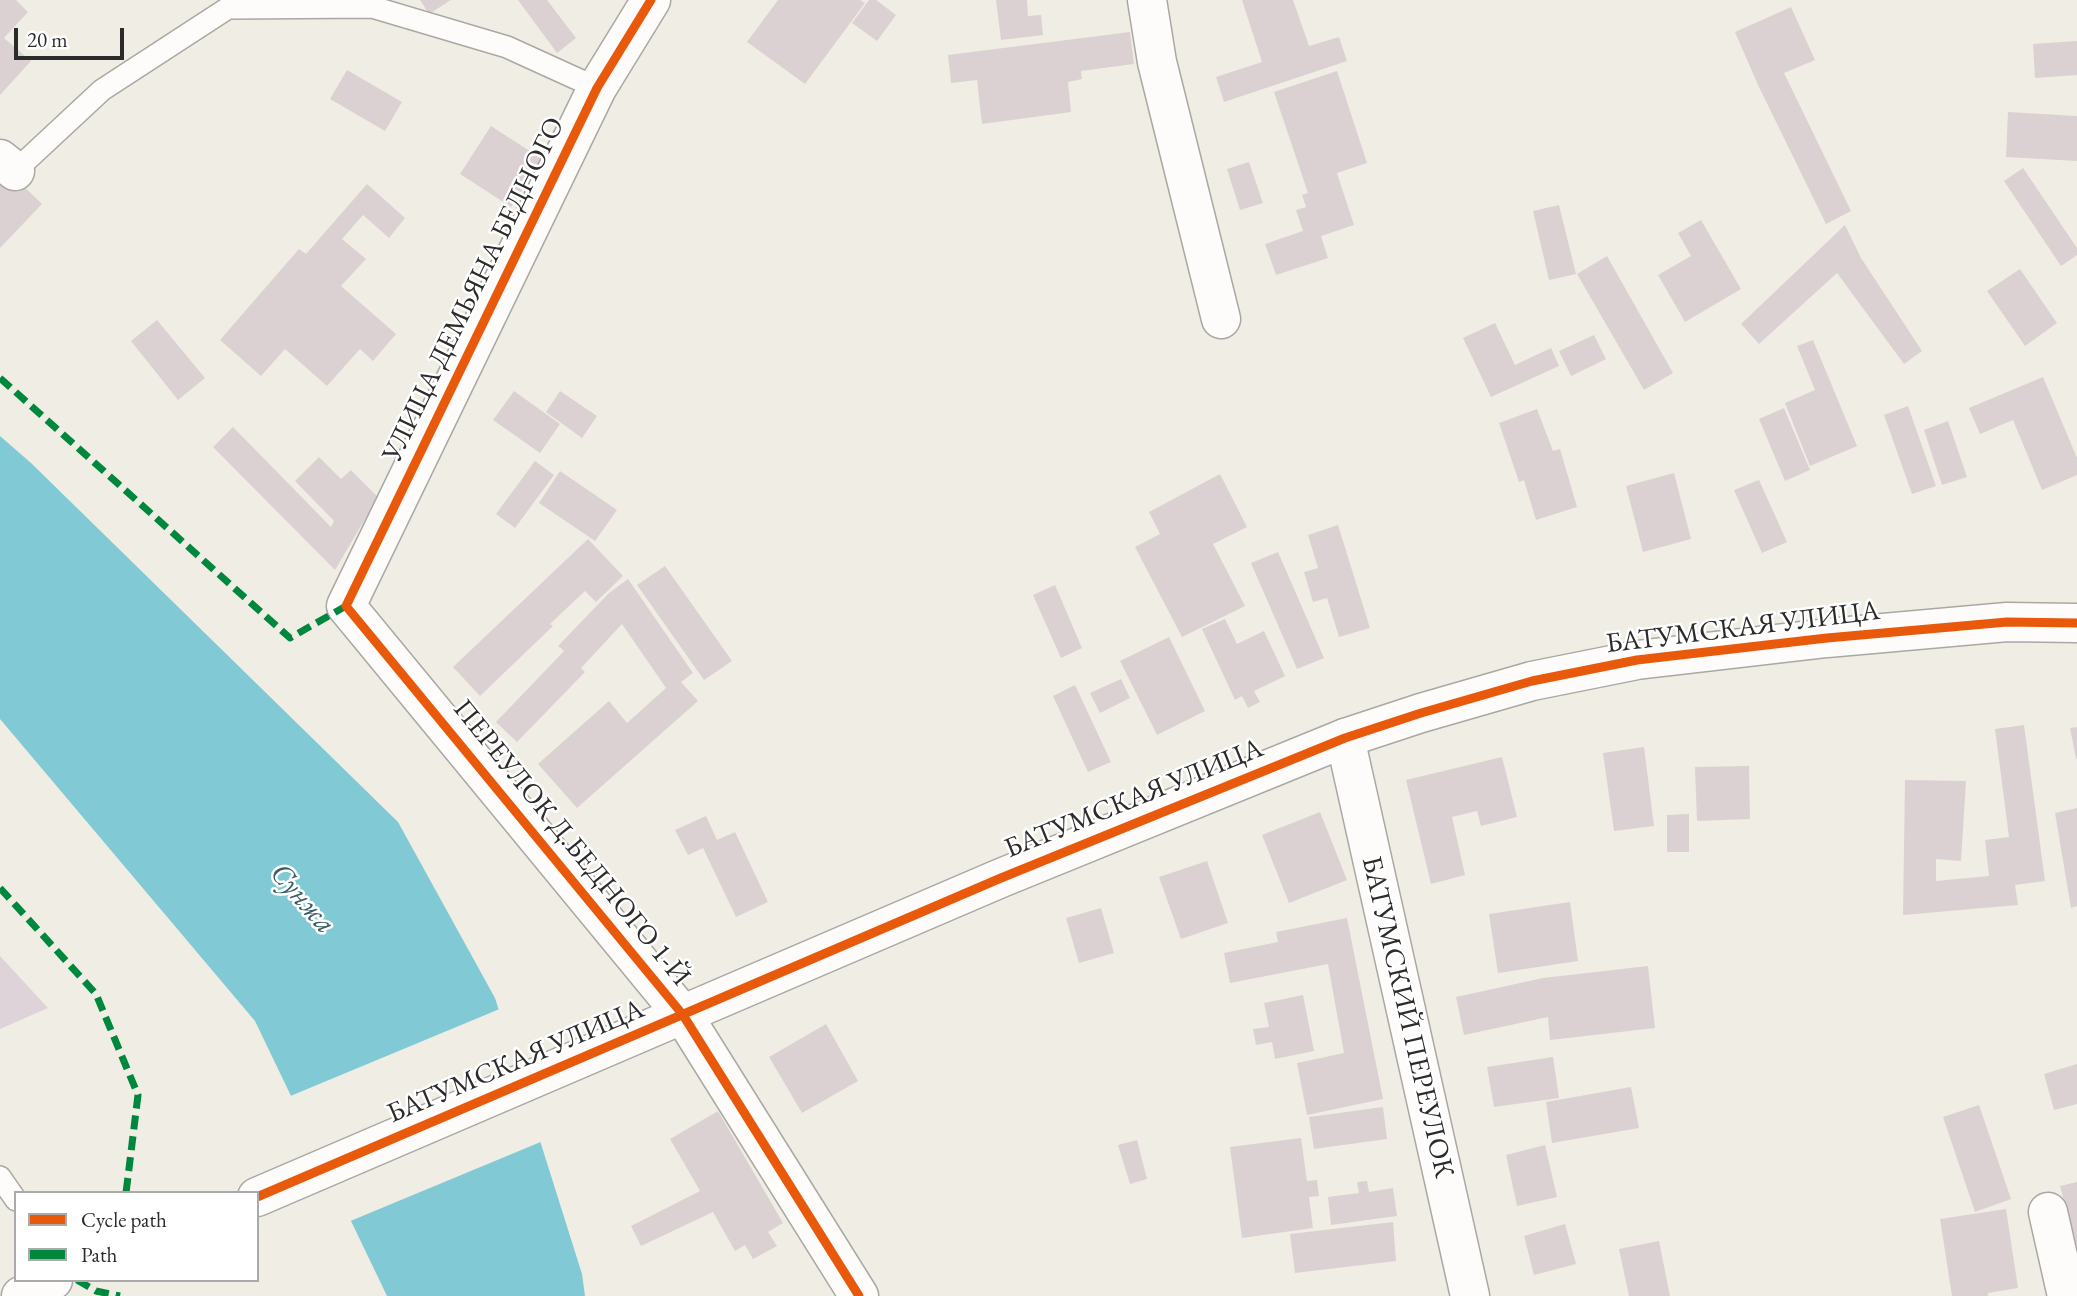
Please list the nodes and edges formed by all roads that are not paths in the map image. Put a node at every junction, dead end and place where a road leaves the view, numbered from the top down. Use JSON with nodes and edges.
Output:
{"nodes":[{"id":1,"x":651,"y":0,"type":"edge"},
{"id":2,"x":1147,"y":0,"type":"edge"},
{"id":3,"x":597,"y":88,"type":"junction"},
{"id":4,"x":8,"y":165,"type":"edge"},
{"id":5,"x":1221,"y":318,"type":"dead end"},
{"id":6,"x":346,"y":606,"type":"joint"},
{"id":7,"x":2077,"y":606,"type":"edge"},
{"id":8,"x":2007,"y":622,"type":"junction"},
{"id":9,"x":2077,"y":623,"type":"edge"},
{"id":10,"x":1345,"y":737,"type":"junction"},
{"id":11,"x":683,"y":1015,"type":"junction"},
{"id":12,"x":0,"y":1177,"type":"edge"},
{"id":13,"x":259,"y":1196,"type":"edge"},
{"id":14,"x":14,"y":1197,"type":"edge"},
{"id":15,"x":2048,"y":1212,"type":"dead end"},
{"id":16,"x":49,"y":1282,"type":"edge"},
{"id":17,"x":21,"y":1296,"type":"edge"},
{"id":18,"x":859,"y":1296,"type":"edge"},
{"id":19,"x":1470,"y":1296,"type":"edge"},
{"id":20,"x":2067,"y":1296,"type":"edge"}],
"edges":[{"from":1,"to":3,"type":"street","name":"УЛИЦА ДЕМЬЯНА БЕДНОГО"},
{"from":2,"to":5,"type":"street"},
{"from":3,"to":4,"type":"lane"},
{"from":3,"to":6,"type":"street","name":"УЛИЦА ДЕМЬЯНА БЕДНОГО"},
{"from":6,"to":11,"type":"street","name":"ПЕРЕУЛОК Д.БЕДНОГО 1-Й"},
{"from":7,"to":8,"type":"street"},
{"from":8,"to":9,"type":"street","name":"БАТУМСКАЯ УЛИЦА"},
{"from":8,"to":10,"type":"street","name":"БАТУМСКАЯ УЛИЦА"},
{"from":10,"to":11,"type":"street","name":"БАТУМСКАЯ УЛИЦА"},
{"from":10,"to":19,"type":"street","name":"БАТУМСКИЙ ПЕРЕУЛОК"},
{"from":11,"to":13,"type":"street","name":"БАТУМСКАЯ УЛИЦА"},
{"from":11,"to":18,"type":"street","name":"ПЕРЕУЛОК Д.БЕДНОГО 1-Й"},
{"from":12,"to":14,"type":"lane"},
{"from":15,"to":20,"type":"street"},
{"from":16,"to":17,"type":"street"}]}
